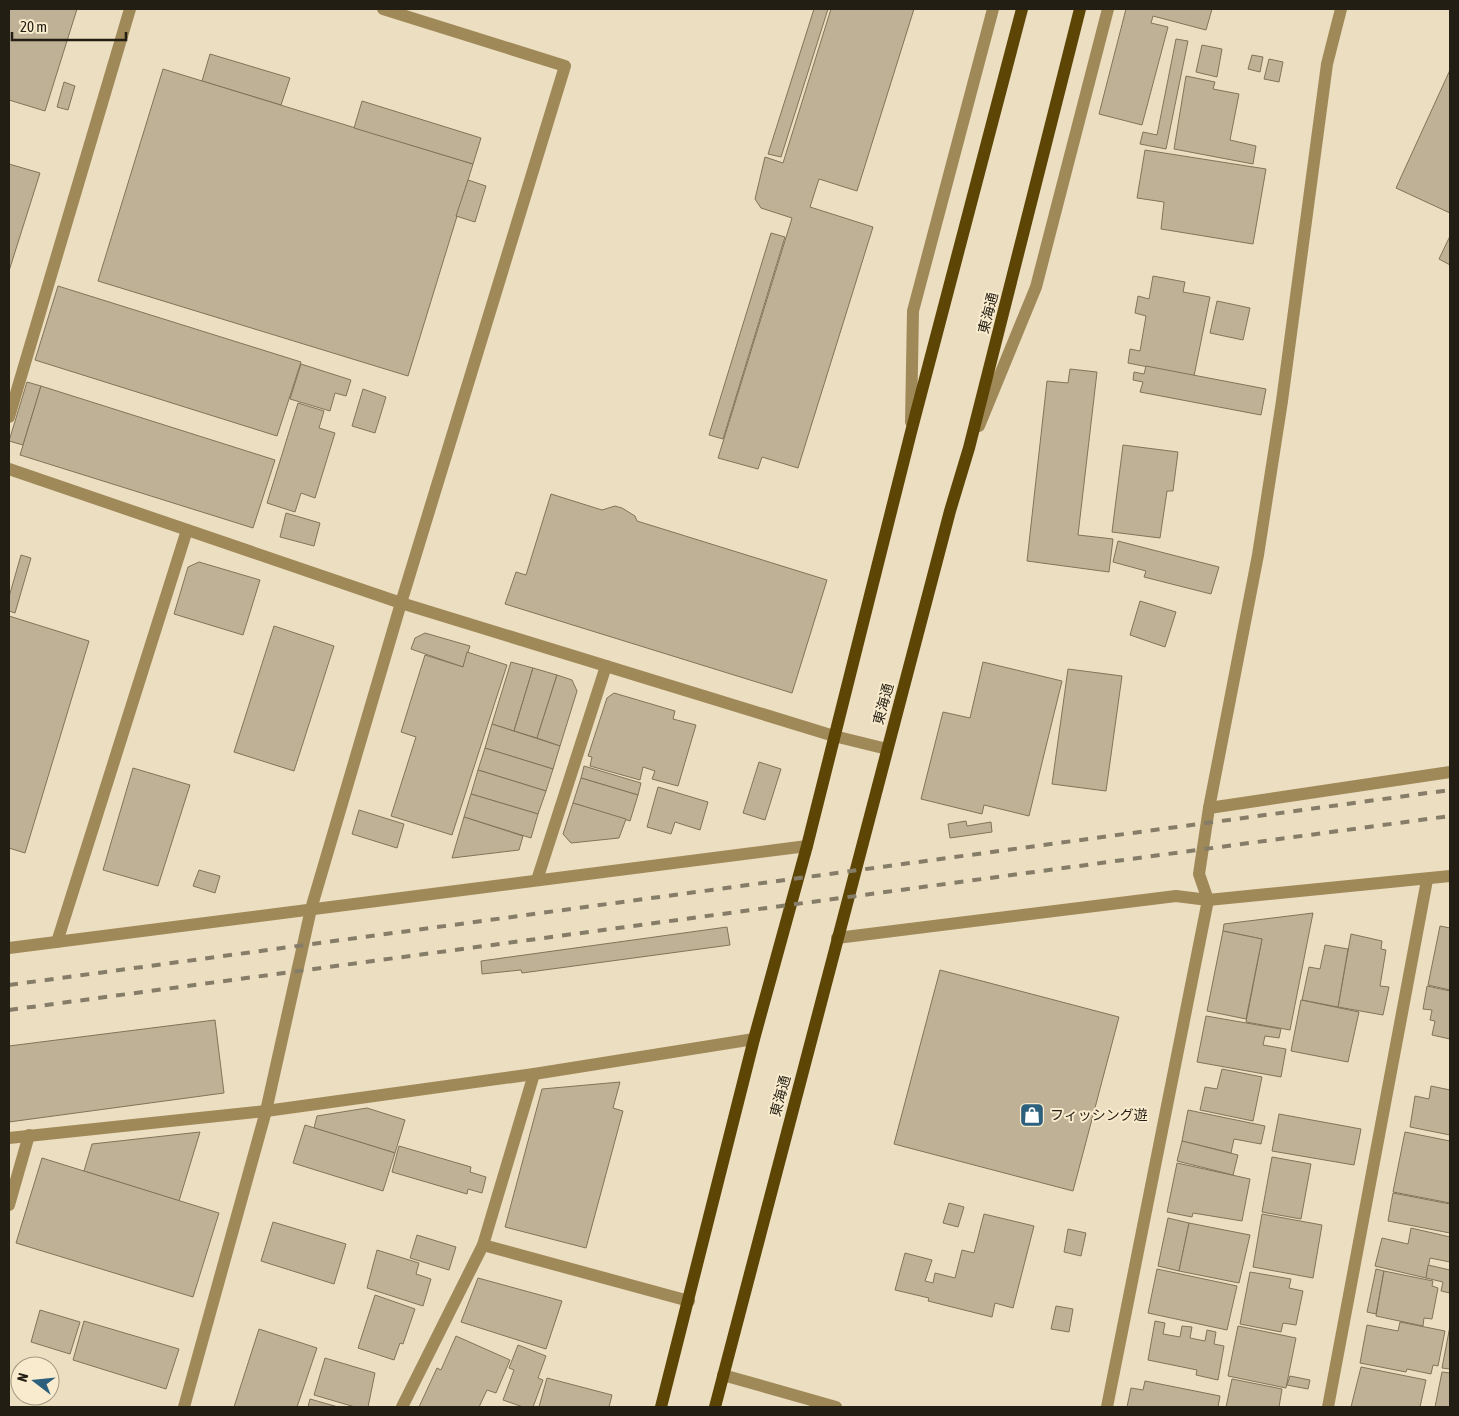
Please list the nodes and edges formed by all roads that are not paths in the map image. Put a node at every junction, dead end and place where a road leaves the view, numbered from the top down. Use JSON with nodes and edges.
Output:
{"nodes":[{"id":1,"x":130,"y":9,"type":"edge"},
{"id":2,"x":383,"y":9,"type":"edge"},
{"id":3,"x":993,"y":9,"type":"edge"},
{"id":4,"x":1022,"y":9,"type":"edge"},
{"id":5,"x":1080,"y":9,"type":"edge"},
{"id":6,"x":1108,"y":9,"type":"edge"},
{"id":7,"x":1341,"y":9,"type":"edge"},
{"id":8,"x":9,"y":417,"type":"edge"},
{"id":9,"x":911,"y":432,"type":"junction"},
{"id":10,"x":969,"y":448,"type":"junction"},
{"id":11,"x":9,"y":469,"type":"edge"},
{"id":12,"x":187,"y":530,"type":"junction"},
{"id":13,"x":401,"y":604,"type":"junction"},
{"id":14,"x":606,"y":666,"type":"junction"},
{"id":15,"x":834,"y":736,"type":"junction"},
{"id":16,"x":887,"y":749,"type":"junction"},
{"id":17,"x":1450,"y":772,"type":"edge"},
{"id":18,"x":1209,"y":808,"type":"junction"},
{"id":19,"x":807,"y":846,"type":"junction"},
{"id":20,"x":1450,"y":876,"type":"edge"},
{"id":21,"x":537,"y":880,"type":"junction"},
{"id":22,"x":1427,"y":880,"type":"junction"},
{"id":23,"x":1208,"y":900,"type":"junction"},
{"id":24,"x":311,"y":909,"type":"junction"},
{"id":25,"x":837,"y":938,"type":"junction"},
{"id":26,"x":57,"y":942,"type":"junction"},
{"id":27,"x":9,"y":948,"type":"edge"},
{"id":28,"x":754,"y":1039,"type":"junction"},
{"id":29,"x":534,"y":1074,"type":"junction"},
{"id":30,"x":266,"y":1111,"type":"junction"},
{"id":31,"x":29,"y":1135,"type":"junction"},
{"id":32,"x":9,"y":1138,"type":"edge"},
{"id":33,"x":9,"y":1204,"type":"edge"},
{"id":34,"x":483,"y":1246,"type":"junction"},
{"id":35,"x":689,"y":1301,"type":"junction"},
{"id":36,"x":723,"y":1375,"type":"junction"},
{"id":37,"x":184,"y":1407,"type":"edge"},
{"id":38,"x":402,"y":1407,"type":"edge"},
{"id":39,"x":661,"y":1407,"type":"edge"},
{"id":40,"x":715,"y":1407,"type":"edge"},
{"id":41,"x":836,"y":1407,"type":"edge"},
{"id":42,"x":1108,"y":1407,"type":"edge"},
{"id":43,"x":1328,"y":1407,"type":"edge"}],
"edges":[{"from":1,"to":8,"type":"street"},
{"from":2,"to":13,"type":"street"},
{"from":3,"to":9,"type":"street"},
{"from":4,"to":9,"type":"main road"},
{"from":5,"to":10,"type":"main road","name":"東海通"},
{"from":6,"to":10,"type":"street"},
{"from":7,"to":18,"type":"street"},
{"from":9,"to":15,"type":"main road"},
{"from":10,"to":16,"type":"main road","name":"東海通"},
{"from":11,"to":12,"type":"street"},
{"from":12,"to":13,"type":"street"},
{"from":12,"to":26,"type":"street"},
{"from":13,"to":14,"type":"street"},
{"from":13,"to":24,"type":"street"},
{"from":14,"to":15,"type":"street"},
{"from":14,"to":21,"type":"street"},
{"from":15,"to":16,"type":"street"},
{"from":15,"to":19,"type":"main road"},
{"from":16,"to":25,"type":"main road","name":"東海通"},
{"from":17,"to":18,"type":"street"},
{"from":18,"to":23,"type":"street"},
{"from":19,"to":21,"type":"street"},
{"from":19,"to":28,"type":"main road"},
{"from":20,"to":22,"type":"street"},
{"from":21,"to":24,"type":"street"},
{"from":22,"to":23,"type":"street"},
{"from":22,"to":43,"type":"street"},
{"from":23,"to":25,"type":"street"},
{"from":23,"to":42,"type":"street"},
{"from":24,"to":26,"type":"street"},
{"from":24,"to":30,"type":"street"},
{"from":25,"to":36,"type":"main road","name":"東海通"},
{"from":26,"to":27,"type":"street"},
{"from":28,"to":29,"type":"street"},
{"from":28,"to":35,"type":"main road"},
{"from":29,"to":30,"type":"street"},
{"from":29,"to":34,"type":"street"},
{"from":30,"to":31,"type":"street"},
{"from":30,"to":37,"type":"street"},
{"from":31,"to":32,"type":"street"},
{"from":31,"to":33,"type":"street"},
{"from":34,"to":35,"type":"street"},
{"from":34,"to":38,"type":"street"},
{"from":35,"to":39,"type":"main road"},
{"from":36,"to":40,"type":"main road","name":"東海通"},
{"from":36,"to":41,"type":"street"}]}
